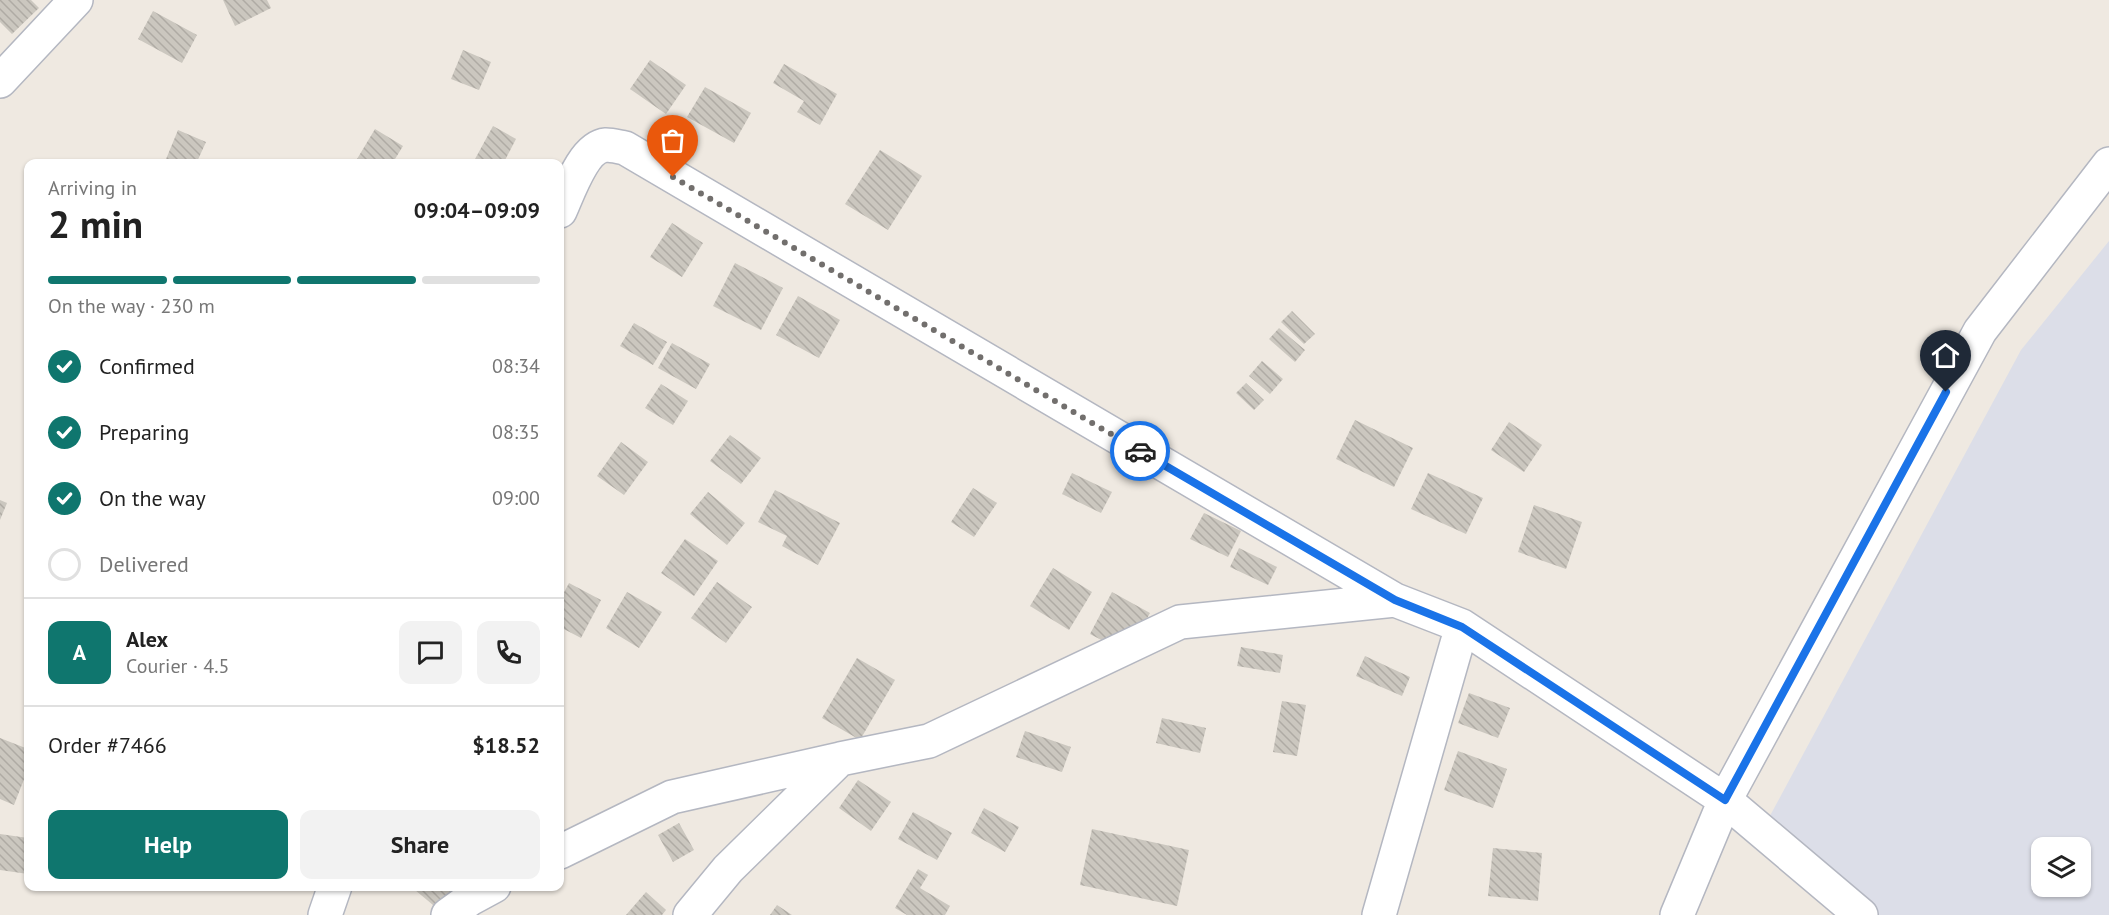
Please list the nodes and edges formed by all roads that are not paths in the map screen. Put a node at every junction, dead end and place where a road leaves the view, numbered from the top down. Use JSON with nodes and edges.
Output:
{"nodes":[{"id":1,"x":76,"y":0,"type":"edge"},
{"id":2,"x":0,"y":81,"type":"edge"},
{"id":3,"x":2109,"y":164,"type":"edge"},
{"id":4,"x":564,"y":202,"type":"edge"},
{"id":5,"x":1395,"y":600,"type":"junction"},
{"id":6,"x":1462,"y":627,"type":"junction"},
{"id":7,"x":840,"y":759,"type":"junction"},
{"id":8,"x":1725,"y":800,"type":"junction"},
{"id":9,"x":564,"y":850,"type":"edge"},
{"id":10,"x":333,"y":891,"type":"edge"},
{"id":11,"x":485,"y":891,"type":"edge"},
{"id":12,"x":325,"y":915,"type":"edge"},
{"id":13,"x":448,"y":915,"type":"edge"},
{"id":14,"x":690,"y":915,"type":"edge"},
{"id":15,"x":1379,"y":915,"type":"edge"},
{"id":16,"x":1677,"y":915,"type":"edge"},
{"id":17,"x":1861,"y":915,"type":"edge"}],
"edges":[{"from":1,"to":2,"type":"street"},
{"from":3,"to":8,"type":"street"},
{"from":4,"to":5,"type":"street"},
{"from":5,"to":6,"type":"street"},
{"from":5,"to":7,"type":"street"},
{"from":6,"to":8,"type":"street"},
{"from":6,"to":15,"type":"street"},
{"from":7,"to":9,"type":"street"},
{"from":7,"to":14,"type":"street"},
{"from":8,"to":16,"type":"street"},
{"from":8,"to":17,"type":"street"},
{"from":10,"to":12,"type":"street"},
{"from":11,"to":13,"type":"street"}]}
